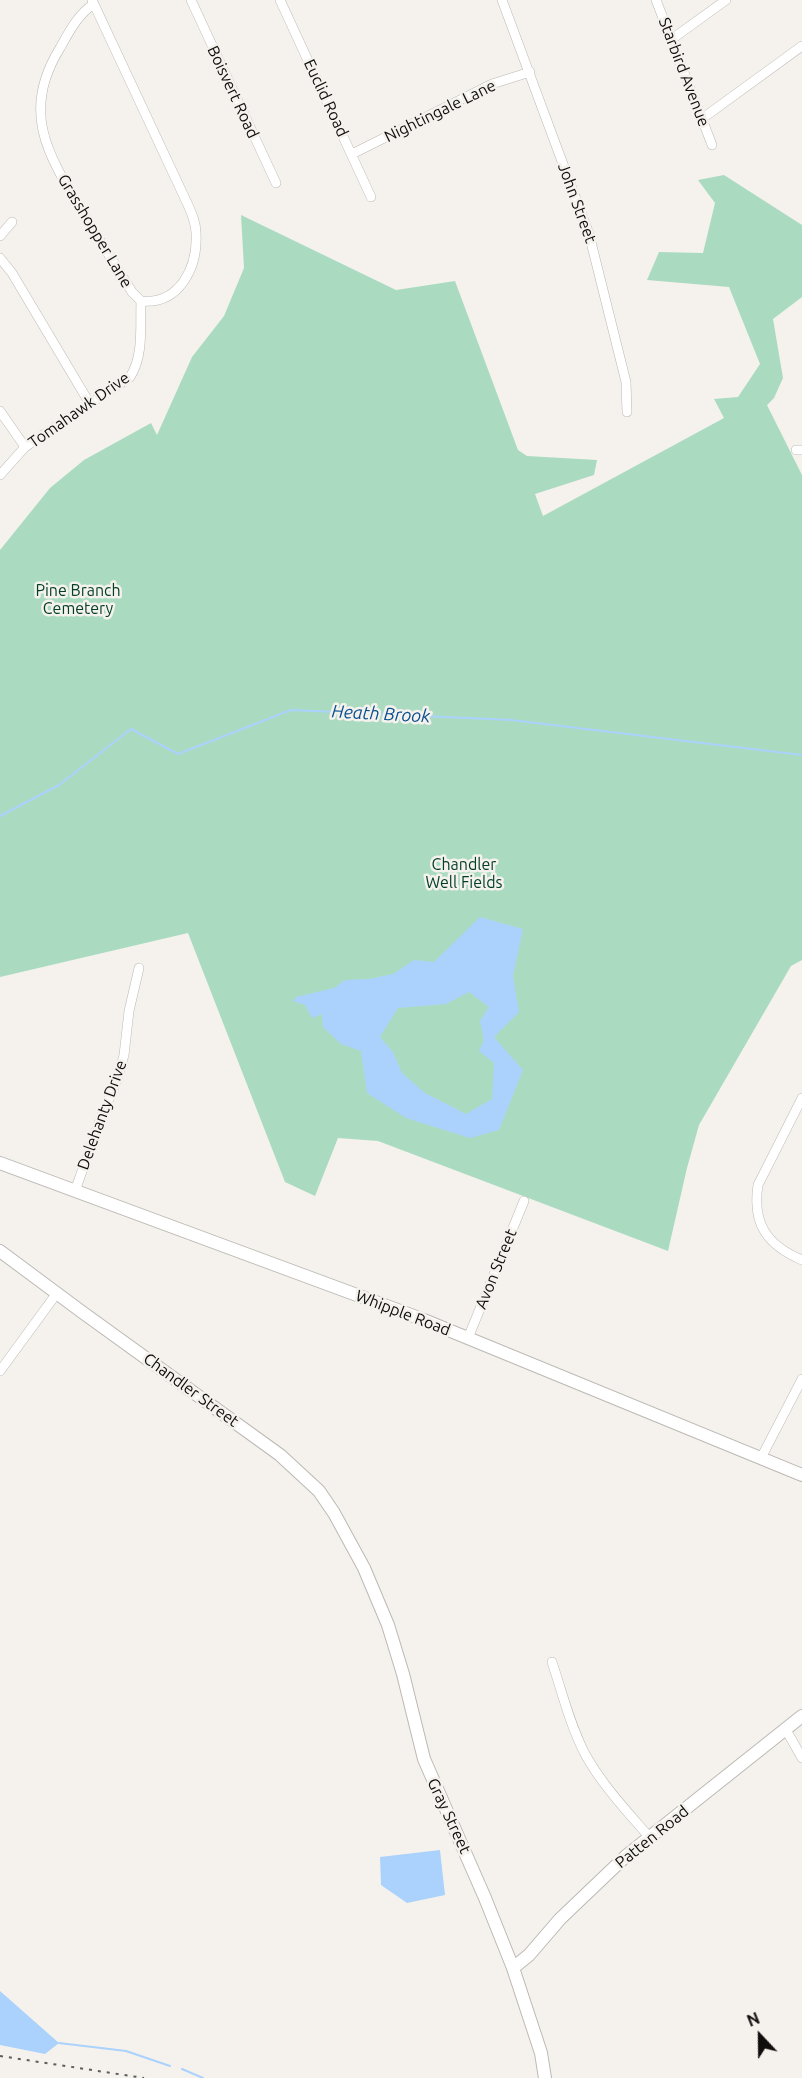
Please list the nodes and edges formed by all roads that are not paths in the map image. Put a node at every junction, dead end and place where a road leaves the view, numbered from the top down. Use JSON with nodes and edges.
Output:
{"nodes":[{"id":1,"x":191,"y":0,"type":"edge"},
{"id":2,"x":280,"y":0,"type":"edge"},
{"id":3,"x":502,"y":0,"type":"edge"},
{"id":4,"x":656,"y":0,"type":"edge"},
{"id":5,"x":726,"y":0,"type":"edge"},
{"id":6,"x":93,"y":2,"type":"edge"},
{"id":7,"x":672,"y":39,"type":"junction"},
{"id":8,"x":802,"y":46,"type":"edge"},
{"id":9,"x":530,"y":72,"type":"junction"},
{"id":10,"x":703,"y":118,"type":"junction"},
{"id":11,"x":712,"y":144,"type":"dead end"},
{"id":12,"x":352,"y":154,"type":"junction"},
{"id":13,"x":276,"y":183,"type":"dead end"},
{"id":14,"x":371,"y":197,"type":"dead end"},
{"id":15,"x":12,"y":222,"type":"dead end"},
{"id":16,"x":0,"y":236,"type":"edge"},
{"id":17,"x":0,"y":258,"type":"edge"},
{"id":18,"x":141,"y":301,"type":"junction"},
{"id":19,"x":90,"y":404,"type":"junction"},
{"id":20,"x":0,"y":411,"type":"edge"},
{"id":21,"x":627,"y":412,"type":"dead end"},
{"id":22,"x":25,"y":447,"type":"junction"},
{"id":23,"x":0,"y":475,"type":"edge"},
{"id":24,"x":139,"y":968,"type":"dead end"},
{"id":25,"x":802,"y":1098,"type":"edge"},
{"id":26,"x":0,"y":1163,"type":"edge"},
{"id":27,"x":75,"y":1191,"type":"junction"},
{"id":28,"x":524,"y":1201,"type":"dead end"},
{"id":29,"x":0,"y":1251,"type":"edge"},
{"id":30,"x":802,"y":1260,"type":"edge"},
{"id":31,"x":57,"y":1293,"type":"junction"},
{"id":32,"x":468,"y":1338,"type":"junction"},
{"id":33,"x":0,"y":1371,"type":"edge"},
{"id":34,"x":802,"y":1379,"type":"edge"},
{"id":35,"x":761,"y":1458,"type":"junction"},
{"id":36,"x":802,"y":1475,"type":"edge"},
{"id":37,"x":357,"y":1553,"type":"joint"},
{"id":38,"x":552,"y":1662,"type":"dead end"},
{"id":39,"x":802,"y":1716,"type":"edge"},
{"id":40,"x":785,"y":1728,"type":"junction"},
{"id":41,"x":802,"y":1758,"type":"edge"},
{"id":42,"x":650,"y":1838,"type":"junction"},
{"id":43,"x":513,"y":1968,"type":"junction"},
{"id":44,"x":545,"y":2078,"type":"edge"}],
"edges":[{"from":1,"to":13,"type":"street","name":"Boisvert Road"},
{"from":2,"to":12,"type":"street","name":"Euclid Road"},
{"from":3,"to":9,"type":"street","name":"John Street"},
{"from":4,"to":7,"type":"street","name":"Starbird Avenue"},
{"from":5,"to":7,"type":"street"},
{"from":6,"to":18,"type":"street","name":"Grasshopper Lane"},
{"from":6,"to":18,"type":"street","name":"Grasshopper Lane"},
{"from":7,"to":10,"type":"street","name":"Starbird Avenue"},
{"from":8,"to":10,"type":"street"},
{"from":9,"to":12,"type":"street","name":"Nightingale Lane"},
{"from":9,"to":21,"type":"street","name":"John Street"},
{"from":10,"to":11,"type":"street","name":"Starbird Avenue"},
{"from":12,"to":14,"type":"street","name":"Euclid Road"},
{"from":15,"to":16,"type":"street"},
{"from":17,"to":19,"type":"street"},
{"from":18,"to":19,"type":"street","name":"Tomahawk Drive"},
{"from":19,"to":22,"type":"street","name":"Tomahawk Drive"},
{"from":20,"to":22,"type":"street"},
{"from":22,"to":23,"type":"street","name":"Tomahawk Drive"},
{"from":24,"to":27,"type":"street","name":"Delehanty Drive"},
{"from":25,"to":30,"type":"street"},
{"from":26,"to":27,"type":"street","name":"Whipple Road"},
{"from":27,"to":32,"type":"street","name":"Whipple Road"},
{"from":28,"to":32,"type":"street","name":"Avon Street"},
{"from":29,"to":31,"type":"street","name":"Chandler Street"},
{"from":31,"to":33,"type":"street"},
{"from":31,"to":37,"type":"street","name":"Chandler Street"},
{"from":32,"to":35,"type":"street","name":"Whipple Road"},
{"from":34,"to":35,"type":"street"},
{"from":35,"to":36,"type":"street","name":"Whipple Road"},
{"from":37,"to":43,"type":"street","name":"Gray Street"},
{"from":38,"to":42,"type":"street"},
{"from":39,"to":40,"type":"street","name":"Patten Road"},
{"from":40,"to":41,"type":"street"},
{"from":40,"to":42,"type":"street","name":"Patten Road"},
{"from":42,"to":43,"type":"street","name":"Patten Road"},
{"from":43,"to":44,"type":"street","name":"Gray Street"}]}
